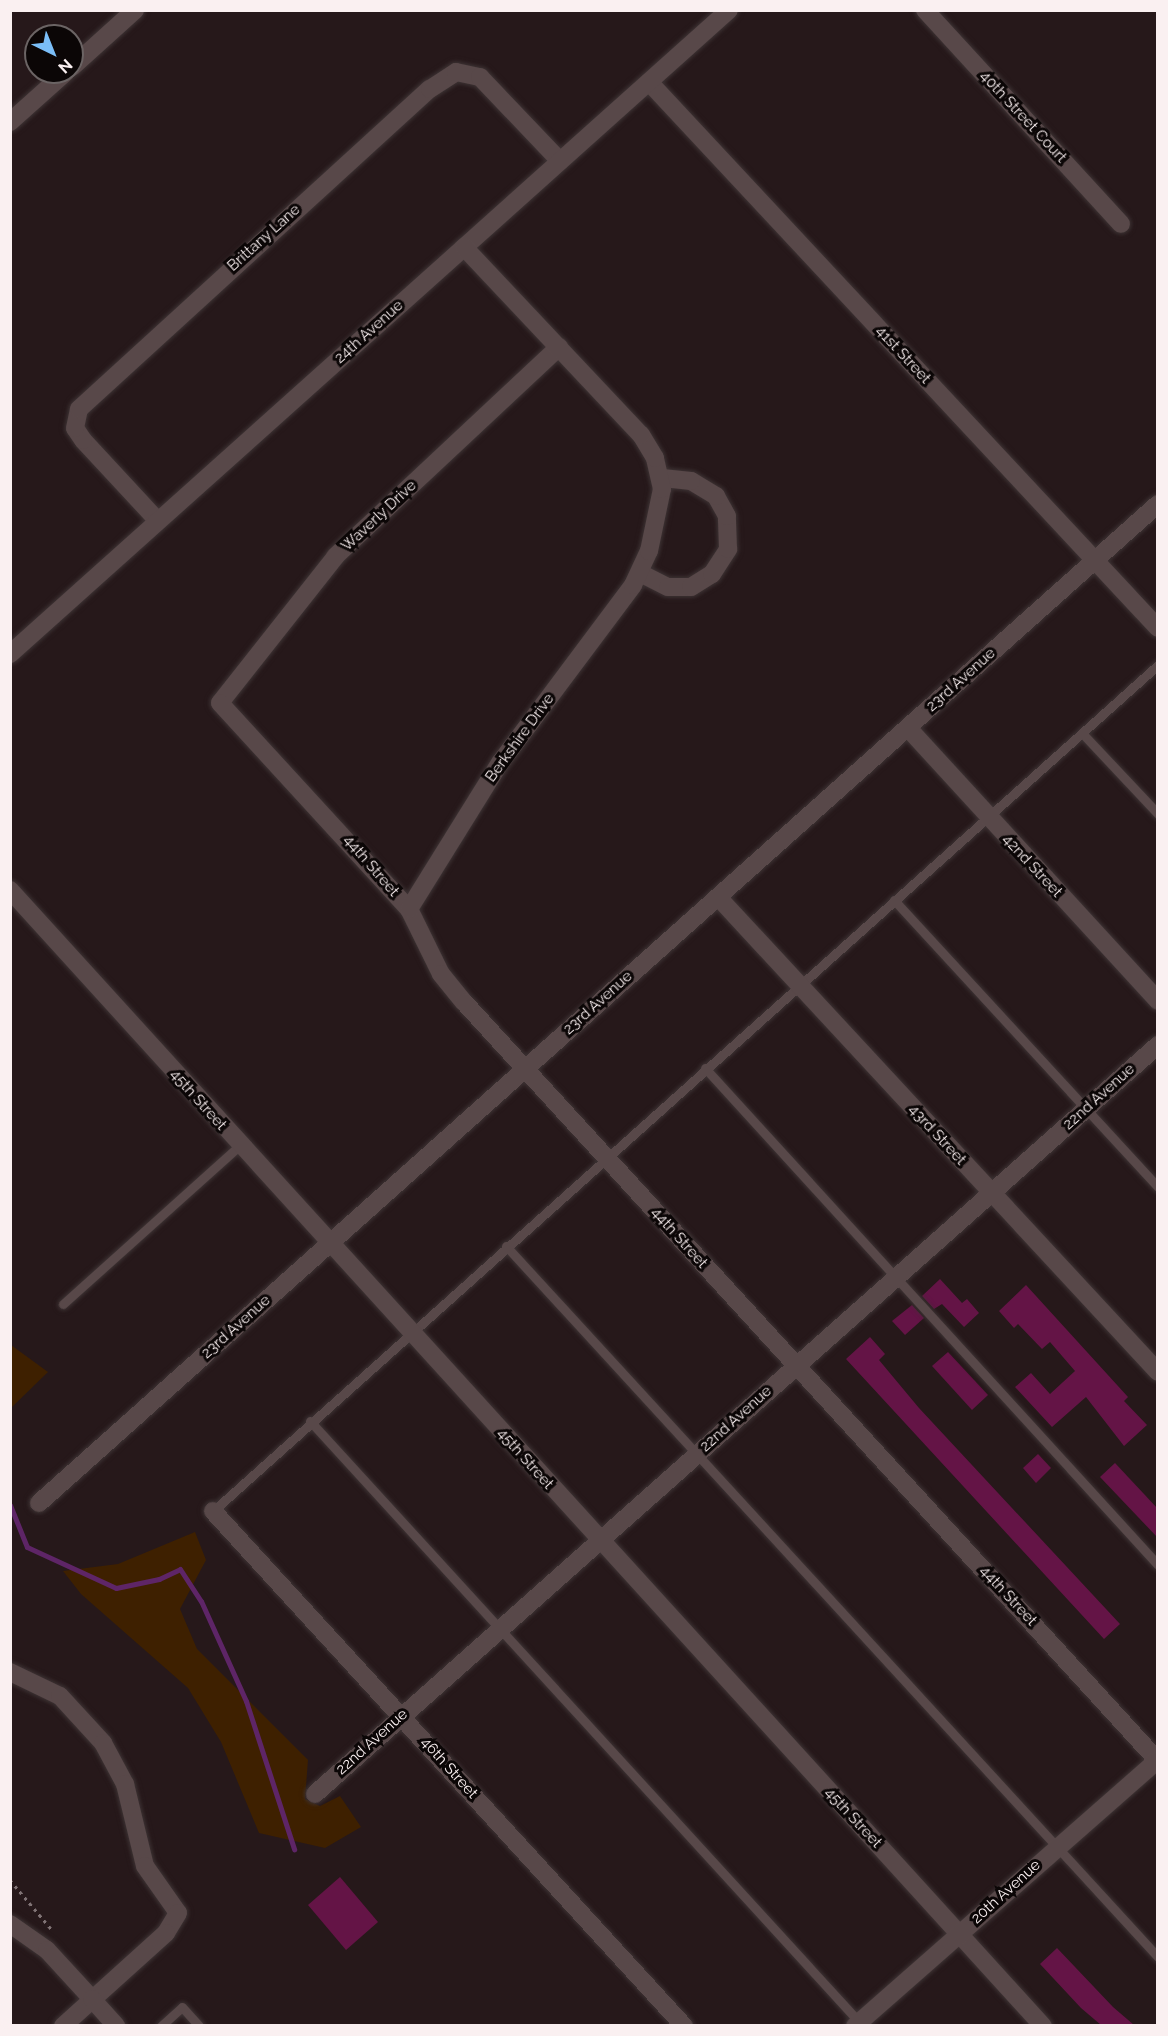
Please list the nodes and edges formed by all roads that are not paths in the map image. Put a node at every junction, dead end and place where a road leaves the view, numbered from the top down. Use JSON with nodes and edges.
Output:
{"nodes":[{"id":1,"x":135,"y":10,"type":"edge"},
{"id":2,"x":729,"y":10,"type":"edge"},
{"id":3,"x":925,"y":10,"type":"edge"},
{"id":4,"x":84,"y":56,"type":"edge"},
{"id":5,"x":649,"y":82,"type":"junction"},
{"id":6,"x":53,"y":84,"type":"edge"},
{"id":7,"x":10,"y":122,"type":"edge"},
{"id":8,"x":560,"y":161,"type":"junction"},
{"id":9,"x":1121,"y":224,"type":"dead end"},
{"id":10,"x":464,"y":247,"type":"junction"},
{"id":11,"x":559,"y":347,"type":"junction"},
{"id":12,"x":660,"y":478,"type":"junction"},
{"id":13,"x":1158,"y":504,"type":"edge"},
{"id":14,"x":158,"y":521,"type":"junction"},
{"id":15,"x":1094,"y":561,"type":"junction"},
{"id":16,"x":640,"y":573,"type":"junction"},
{"id":17,"x":1158,"y":628,"type":"edge"},
{"id":18,"x":10,"y":654,"type":"edge"},
{"id":19,"x":1158,"y":665,"type":"edge"},
{"id":20,"x":220,"y":703,"type":"joint"},
{"id":21,"x":908,"y":728,"type":"junction"},
{"id":22,"x":1082,"y":733,"type":"junction"},
{"id":23,"x":1158,"y":814,"type":"edge"},
{"id":24,"x":988,"y":818,"type":"junction"},
{"id":25,"x":10,"y":890,"type":"edge"},
{"id":26,"x":718,"y":897,"type":"junction"},
{"id":27,"x":894,"y":900,"type":"junction"},
{"id":28,"x":409,"y":909,"type":"junction"},
{"id":29,"x":798,"y":985,"type":"junction"},
{"id":30,"x":1158,"y":1001,"type":"edge"},
{"id":31,"x":1158,"y":1045,"type":"edge"},
{"id":32,"x":526,"y":1068,"type":"junction"},
{"id":33,"x":705,"y":1068,"type":"junction"},
{"id":34,"x":1085,"y":1109,"type":"junction"},
{"id":35,"x":239,"y":1146,"type":"junction"},
{"id":36,"x":605,"y":1158,"type":"junction"},
{"id":37,"x":1158,"y":1187,"type":"edge"},
{"id":38,"x":991,"y":1193,"type":"junction"},
{"id":39,"x":329,"y":1244,"type":"junction"},
{"id":40,"x":506,"y":1246,"type":"junction"},
{"id":41,"x":895,"y":1278,"type":"junction"},
{"id":42,"x":63,"y":1304,"type":"dead end"},
{"id":43,"x":411,"y":1333,"type":"junction"},
{"id":44,"x":795,"y":1366,"type":"junction"},
{"id":45,"x":1158,"y":1372,"type":"edge"},
{"id":46,"x":310,"y":1421,"type":"junction"},
{"id":47,"x":699,"y":1452,"type":"junction"},
{"id":48,"x":39,"y":1503,"type":"dead end"},
{"id":49,"x":213,"y":1511,"type":"joint"},
{"id":50,"x":599,"y":1541,"type":"junction"},
{"id":51,"x":1158,"y":1565,"type":"edge"},
{"id":52,"x":500,"y":1629,"type":"junction"},
{"id":53,"x":10,"y":1672,"type":"edge"},
{"id":54,"x":401,"y":1716,"type":"junction"},
{"id":55,"x":1157,"y":1760,"type":"edge"},
{"id":56,"x":315,"y":1794,"type":"dead end"},
{"id":57,"x":1056,"y":1846,"type":"junction"},
{"id":58,"x":10,"y":1924,"type":"edge"},
{"id":59,"x":959,"y":1933,"type":"junction"},
{"id":60,"x":1158,"y":1958,"type":"edge"},
{"id":61,"x":92,"y":2000,"type":"junction"},
{"id":62,"x":859,"y":2024,"type":"edge"},
{"id":63,"x":63,"y":2025,"type":"edge"},
{"id":64,"x":116,"y":2025,"type":"edge"},
{"id":65,"x":161,"y":2025,"type":"edge"},
{"id":66,"x":199,"y":2025,"type":"edge"},
{"id":67,"x":684,"y":2025,"type":"edge"},
{"id":68,"x":1043,"y":2025,"type":"edge"}],
"edges":[{"from":1,"to":4,"type":"street"},
{"from":2,"to":5,"type":"street","name":"24th Avenue"},
{"from":3,"to":9,"type":"street","name":"40th Street Court"},
{"from":5,"to":8,"type":"street","name":"24th Avenue"},
{"from":5,"to":15,"type":"street","name":"41st Street"},
{"from":6,"to":7,"type":"street"},
{"from":8,"to":10,"type":"street","name":"24th Avenue"},
{"from":8,"to":14,"type":"street","name":"Brittany Lane"},
{"from":10,"to":11,"type":"street","name":"Berkshire Drive"},
{"from":10,"to":14,"type":"street","name":"24th Avenue"},
{"from":11,"to":12,"type":"street","name":"Berkshire Drive"},
{"from":11,"to":20,"type":"street","name":"Waverly Drive"},
{"from":12,"to":16,"type":"street","name":"Berkshire Drive"},
{"from":12,"to":16,"type":"street"},
{"from":13,"to":15,"type":"street","name":"23rd Avenue"},
{"from":14,"to":18,"type":"street","name":"24th Avenue"},
{"from":15,"to":17,"type":"street","name":"41st Street"},
{"from":15,"to":21,"type":"street","name":"23rd Avenue"},
{"from":16,"to":28,"type":"street","name":"Berkshire Drive"},
{"from":19,"to":22,"type":"lane"},
{"from":20,"to":28,"type":"street","name":"44th Street"},
{"from":21,"to":24,"type":"street","name":"42nd Street"},
{"from":21,"to":26,"type":"street","name":"23rd Avenue"},
{"from":22,"to":23,"type":"lane"},
{"from":22,"to":24,"type":"lane"},
{"from":24,"to":27,"type":"lane"},
{"from":24,"to":30,"type":"street","name":"42nd Street"},
{"from":25,"to":35,"type":"street","name":"45th Street"},
{"from":26,"to":29,"type":"street","name":"43rd Street"},
{"from":26,"to":32,"type":"street","name":"23rd Avenue"},
{"from":27,"to":29,"type":"lane"},
{"from":27,"to":34,"type":"lane"},
{"from":28,"to":32,"type":"street","name":"44th Street"},
{"from":29,"to":33,"type":"lane"},
{"from":29,"to":38,"type":"street","name":"43rd Street"},
{"from":31,"to":34,"type":"street","name":"22nd Avenue"},
{"from":32,"to":36,"type":"street","name":"44th Street"},
{"from":32,"to":39,"type":"street","name":"23rd Avenue"},
{"from":33,"to":36,"type":"lane"},
{"from":33,"to":41,"type":"lane"},
{"from":34,"to":37,"type":"lane"},
{"from":34,"to":38,"type":"street","name":"22nd Avenue"},
{"from":35,"to":39,"type":"street","name":"45th Street"},
{"from":35,"to":42,"type":"lane"},
{"from":36,"to":40,"type":"lane"},
{"from":36,"to":44,"type":"street","name":"44th Street"},
{"from":38,"to":41,"type":"street","name":"22nd Avenue"},
{"from":38,"to":45,"type":"street","name":"43rd Street"},
{"from":39,"to":43,"type":"street","name":"45th Street"},
{"from":39,"to":48,"type":"street","name":"23rd Avenue"},
{"from":40,"to":43,"type":"lane"},
{"from":40,"to":47,"type":"lane"},
{"from":41,"to":44,"type":"street","name":"22nd Avenue"},
{"from":41,"to":51,"type":"lane"},
{"from":43,"to":46,"type":"lane"},
{"from":43,"to":50,"type":"street","name":"45th Street"},
{"from":44,"to":47,"type":"street","name":"22nd Avenue"},
{"from":44,"to":55,"type":"street","name":"44th Street"},
{"from":46,"to":49,"type":"lane"},
{"from":46,"to":52,"type":"lane"},
{"from":47,"to":50,"type":"street","name":"22nd Avenue"},
{"from":47,"to":57,"type":"lane"},
{"from":49,"to":54,"type":"street","name":"46th Street"},
{"from":50,"to":52,"type":"street","name":"22nd Avenue"},
{"from":50,"to":59,"type":"street","name":"45th Street"},
{"from":52,"to":54,"type":"street","name":"22nd Avenue"},
{"from":52,"to":62,"type":"lane"},
{"from":53,"to":61,"type":"street"},
{"from":54,"to":56,"type":"street","name":"22nd Avenue"},
{"from":54,"to":67,"type":"street","name":"46th Street"},
{"from":55,"to":57,"type":"street","name":"20th Avenue"},
{"from":57,"to":59,"type":"street","name":"20th Avenue"},
{"from":57,"to":60,"type":"lane"},
{"from":58,"to":61,"type":"street"},
{"from":59,"to":62,"type":"street","name":"20th Avenue"},
{"from":59,"to":68,"type":"street","name":"45th Street"},
{"from":61,"to":63,"type":"street"},
{"from":61,"to":64,"type":"street"},
{"from":65,"to":66,"type":"lane"}]}
